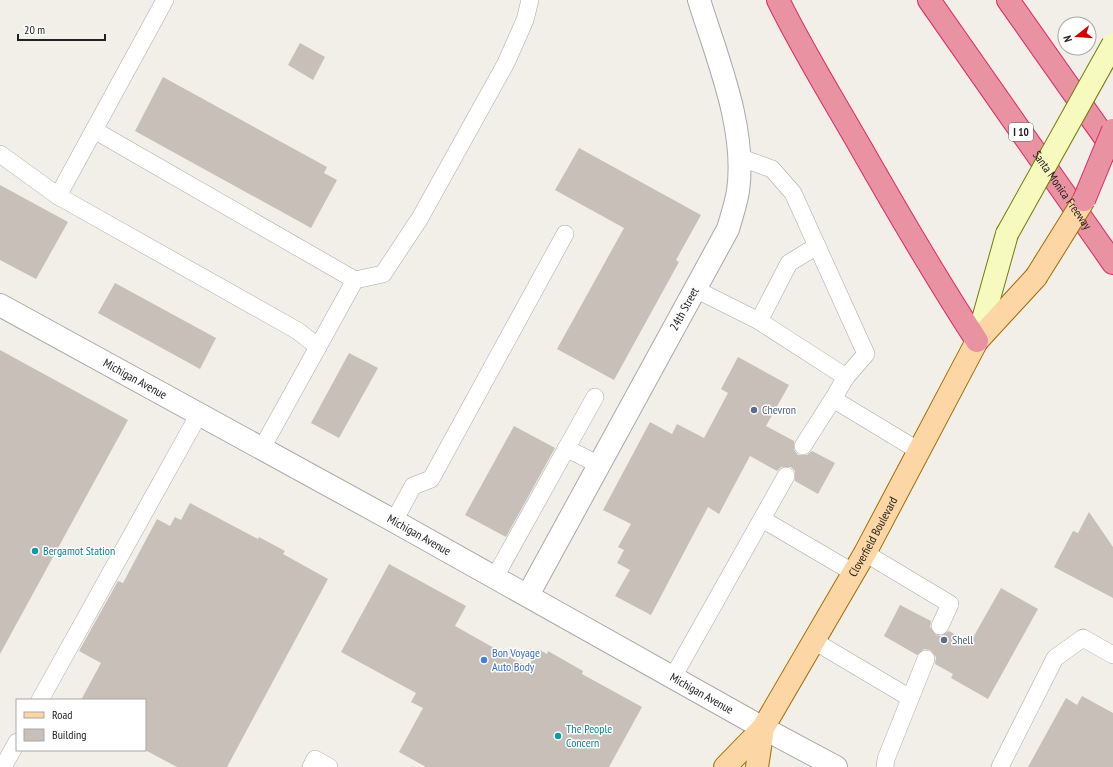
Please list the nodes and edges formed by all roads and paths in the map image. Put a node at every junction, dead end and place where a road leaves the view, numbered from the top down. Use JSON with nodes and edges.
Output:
{"nodes":[{"id":1,"x":165,"y":0,"type":"edge"},
{"id":2,"x":530,"y":0,"type":"edge"},
{"id":3,"x":699,"y":0,"type":"edge"},
{"id":4,"x":778,"y":0,"type":"edge"},
{"id":5,"x":928,"y":0,"type":"edge"},
{"id":6,"x":1008,"y":0,"type":"edge"},
{"id":7,"x":1113,"y":44,"type":"edge"},
{"id":8,"x":94,"y":130,"type":"junction"},
{"id":9,"x":1113,"y":130,"type":"edge"},
{"id":10,"x":1113,"y":149,"type":"edge"},
{"id":11,"x":1113,"y":153,"type":"edge"},
{"id":12,"x":0,"y":154,"type":"edge"},
{"id":13,"x":739,"y":158,"type":"junction"},
{"id":14,"x":58,"y":196,"type":"junction"},
{"id":15,"x":1084,"y":200,"type":"junction"},
{"id":16,"x":565,"y":234,"type":"dead end"},
{"id":17,"x":817,"y":246,"type":"junction"},
{"id":18,"x":1113,"y":263,"type":"edge"},
{"id":19,"x":355,"y":280,"type":"junction"},
{"id":20,"x":695,"y":289,"type":"junction"},
{"id":21,"x":0,"y":305,"type":"edge"},
{"id":22,"x":759,"y":321,"type":"junction"},
{"id":23,"x":977,"y":341,"type":"junction"},
{"id":24,"x":318,"y":347,"type":"junction"},
{"id":25,"x":846,"y":377,"type":"junction"},
{"id":26,"x":595,"y":396,"type":"dead end"},
{"id":27,"x":833,"y":399,"type":"junction"},
{"id":28,"x":199,"y":414,"type":"junction"},
{"id":29,"x":803,"y":446,"type":"dead end"},
{"id":30,"x":262,"y":448,"type":"junction"},
{"id":31,"x":566,"y":448,"type":"junction"},
{"id":32,"x":919,"y":451,"type":"junction"},
{"id":33,"x":599,"y":465,"type":"junction"},
{"id":34,"x":786,"y":476,"type":"dead end"},
{"id":35,"x":762,"y":519,"type":"junction"},
{"id":36,"x":394,"y":521,"type":"junction"},
{"id":37,"x":865,"y":553,"type":"junction"},
{"id":38,"x":854,"y":573,"type":"junction"},
{"id":39,"x":495,"y":577,"type":"junction"},
{"id":40,"x":528,"y":595,"type":"junction"},
{"id":41,"x":940,"y":626,"type":"dead end"},
{"id":42,"x":814,"y":642,"type":"junction"},
{"id":43,"x":1113,"y":654,"type":"edge"},
{"id":44,"x":926,"y":659,"type":"dead end"},
{"id":45,"x":673,"y":677,"type":"junction"},
{"id":46,"x":910,"y":698,"type":"junction"},
{"id":47,"x":41,"y":699,"type":"edge"},
{"id":48,"x":763,"y":728,"type":"junction"},
{"id":49,"x":16,"y":744,"type":"edge"},
{"id":50,"x":3,"y":767,"type":"edge"},
{"id":51,"x":311,"y":767,"type":"edge"},
{"id":52,"x":329,"y":767,"type":"edge"},
{"id":53,"x":725,"y":767,"type":"edge"},
{"id":54,"x":757,"y":767,"type":"edge"},
{"id":55,"x":836,"y":767,"type":"edge"},
{"id":56,"x":884,"y":767,"type":"edge"},
{"id":57,"x":1000,"y":767,"type":"edge"}],
"edges":[{"from":1,"to":8,"type":"lane"},
{"from":2,"to":19,"type":"lane"},
{"from":3,"to":13,"type":"street","name":"24th Street"},
{"from":4,"to":23,"type":"highway"},
{"from":5,"to":18,"type":"highway","name":"Santa Monica Freeway","number":"I 10"},
{"from":6,"to":10,"type":"highway"},
{"from":7,"to":23,"type":"main road","name":"Cloverfield Boulevard","bridge":true},
{"from":8,"to":14,"type":"lane"},
{"from":8,"to":19,"type":"lane"},
{"from":9,"to":15,"type":"highway","bridge":true},
{"from":11,"to":15,"type":"main road","name":"Cloverfield Boulevard","bridge":true},
{"from":12,"to":14,"type":"lane"},
{"from":13,"to":17,"type":"lane"},
{"from":13,"to":20,"type":"street","name":"24th Street"},
{"from":14,"to":24,"type":"lane"},
{"from":15,"to":23,"type":"main road","name":"Cloverfield Boulevard","bridge":true},
{"from":16,"to":36,"type":"lane"},
{"from":17,"to":22,"type":"lane"},
{"from":17,"to":25,"type":"lane"},
{"from":19,"to":24,"type":"lane"},
{"from":20,"to":22,"type":"lane"},
{"from":20,"to":33,"type":"street","name":"24th Street"},
{"from":21,"to":28,"type":"street","name":"Michigan Avenue"},
{"from":22,"to":25,"type":"lane"},
{"from":23,"to":32,"type":"main road","name":"Cloverfield Boulevard"},
{"from":24,"to":30,"type":"lane"},
{"from":25,"to":27,"type":"lane"},
{"from":26,"to":31,"type":"lane"},
{"from":27,"to":29,"type":"lane"},
{"from":27,"to":32,"type":"lane"},
{"from":28,"to":30,"type":"street","name":"Michigan Avenue"},
{"from":28,"to":47,"type":"lane"},
{"from":30,"to":36,"type":"street","name":"Michigan Avenue"},
{"from":31,"to":33,"type":"lane"},
{"from":31,"to":39,"type":"lane"},
{"from":32,"to":37,"type":"main road","name":"Cloverfield Boulevard"},
{"from":33,"to":40,"type":"street","name":"24th Street"},
{"from":34,"to":35,"type":"lane"},
{"from":35,"to":38,"type":"lane"},
{"from":35,"to":45,"type":"lane"},
{"from":36,"to":39,"type":"street","name":"Michigan Avenue"},
{"from":37,"to":38,"type":"main road","name":"Cloverfield Boulevard"},
{"from":37,"to":41,"type":"lane"},
{"from":38,"to":42,"type":"main road","name":"Cloverfield Boulevard"},
{"from":39,"to":40,"type":"street","name":"Michigan Avenue"},
{"from":40,"to":45,"type":"street","name":"Michigan Avenue"},
{"from":42,"to":46,"type":"lane"},
{"from":42,"to":48,"type":"main road","name":"Cloverfield Boulevard"},
{"from":43,"to":57,"type":"lane"},
{"from":44,"to":46,"type":"lane"},
{"from":45,"to":48,"type":"street","name":"Michigan Avenue"},
{"from":46,"to":56,"type":"lane"},
{"from":48,"to":53,"type":"main road","name":"Cloverfield Boulevard"},
{"from":48,"to":54,"type":"main road","name":"Cloverfield Boulevard"},
{"from":48,"to":55,"type":"street","name":"Michigan Avenue"},
{"from":49,"to":50,"type":"lane"},
{"from":51,"to":52,"type":"lane"}]}
